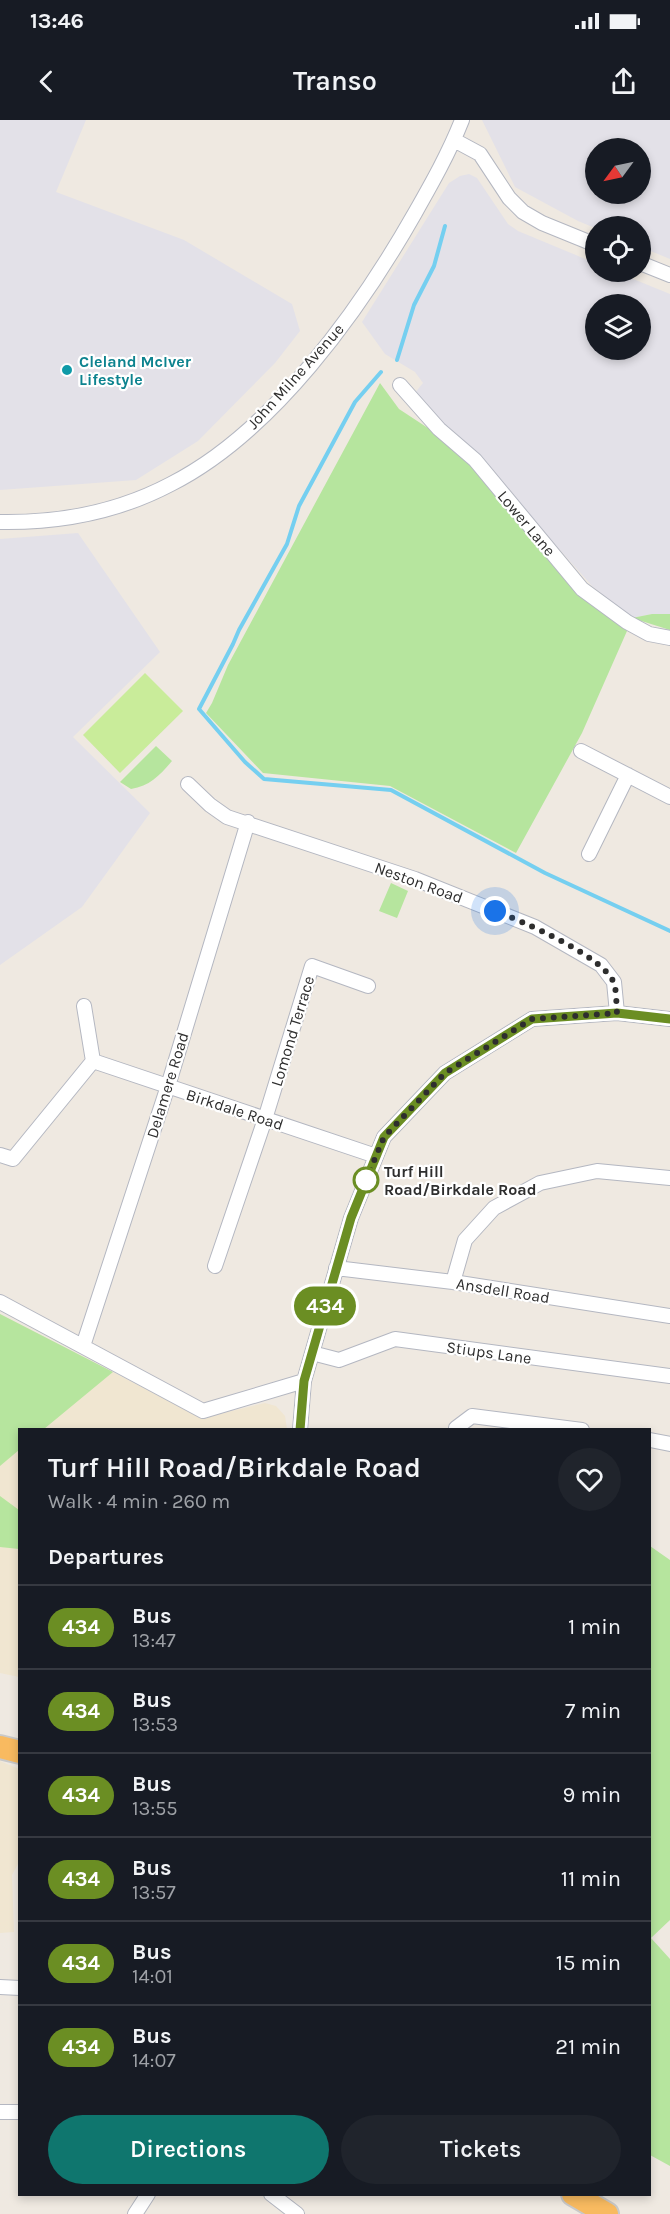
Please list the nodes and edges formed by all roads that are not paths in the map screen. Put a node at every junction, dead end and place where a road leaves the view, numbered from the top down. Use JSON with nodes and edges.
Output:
{"nodes":[{"id":1,"x":462,"y":120,"type":"edge"},
{"id":2,"x":454,"y":140,"type":"junction"},
{"id":3,"x":585,"y":240,"type":"edge"},
{"id":4,"x":651,"y":267,"type":"edge"},
{"id":5,"x":670,"y":275,"type":"edge"},
{"id":6,"x":407,"y":386,"type":"dead end"},
{"id":7,"x":0,"y":522,"type":"edge"},
{"id":8,"x":670,"y":638,"type":"edge"},
{"id":9,"x":581,"y":751,"type":"dead end"},
{"id":10,"x":628,"y":775,"type":"junction"},
{"id":11,"x":188,"y":784,"type":"dead end"},
{"id":12,"x":670,"y":797,"type":"edge"},
{"id":13,"x":248,"y":822,"type":"junction"},
{"id":14,"x":589,"y":854,"type":"dead end"},
{"id":15,"x":368,"y":986,"type":"dead end"},
{"id":16,"x":84,"y":1006,"type":"dead end"},
{"id":17,"x":617,"y":1013,"type":"junction"},
{"id":18,"x":670,"y":1019,"type":"edge"},
{"id":19,"x":93,"y":1061,"type":"junction"},
{"id":20,"x":168,"y":1086,"type":"junction"},
{"id":21,"x":265,"y":1119,"type":"junction"},
{"id":22,"x":0,"y":1155,"type":"edge"},
{"id":23,"x":376,"y":1156,"type":"junction"},
{"id":24,"x":670,"y":1178,"type":"edge"},
{"id":25,"x":215,"y":1266,"type":"dead end"},
{"id":26,"x":336,"y":1268,"type":"junction"},
{"id":27,"x":453,"y":1282,"type":"junction"},
{"id":28,"x":0,"y":1302,"type":"edge"},
{"id":29,"x":670,"y":1316,"type":"edge"},
{"id":30,"x":83,"y":1346,"type":"junction"},
{"id":31,"x":312,"y":1353,"type":"junction"},
{"id":32,"x":670,"y":1376,"type":"edge"},
{"id":33,"x":304,"y":1381,"type":"junction"},
{"id":34,"x":300,"y":1428,"type":"edge"},
{"id":35,"x":456,"y":1428,"type":"dead end"},
{"id":36,"x":566,"y":1428,"type":"edge"},
{"id":37,"x":651,"y":1440,"type":"edge"},
{"id":38,"x":670,"y":1444,"type":"edge"},
{"id":39,"x":0,"y":1747,"type":"edge"},
{"id":40,"x":18,"y":1752,"type":"edge"},
{"id":41,"x":0,"y":1987,"type":"edge"},
{"id":42,"x":18,"y":1988,"type":"edge"},
{"id":43,"x":0,"y":2112,"type":"edge"},
{"id":44,"x":18,"y":2112,"type":"edge"},
{"id":45,"x":147,"y":2196,"type":"edge"},
{"id":46,"x":274,"y":2196,"type":"edge"},
{"id":47,"x":576,"y":2196,"type":"edge"},
{"id":48,"x":135,"y":2214,"type":"edge"},
{"id":49,"x":297,"y":2214,"type":"edge"},
{"id":50,"x":607,"y":2214,"type":"edge"}],
"edges":[{"from":1,"to":2,"type":"street","name":"John Milne Avenue"},
{"from":2,"to":3,"type":"street"},
{"from":2,"to":7,"type":"street","name":"John Milne Avenue"},
{"from":4,"to":5,"type":"street"},
{"from":6,"to":8,"type":"street","name":"Lower Lane"},
{"from":9,"to":10,"type":"street"},
{"from":10,"to":12,"type":"street"},
{"from":10,"to":14,"type":"street"},
{"from":11,"to":13,"type":"street","name":"Neston Road"},
{"from":13,"to":17,"type":"street","name":"Neston Road"},
{"from":13,"to":20,"type":"street","name":"Delamere Road"},
{"from":15,"to":21,"type":"street","name":"Lomond Terrace"},
{"from":16,"to":19,"type":"street"},
{"from":17,"to":18,"type":"street"},
{"from":17,"to":23,"type":"street"},
{"from":19,"to":20,"type":"street","name":"Birkdale Road"},
{"from":19,"to":22,"type":"street"},
{"from":20,"to":21,"type":"street","name":"Birkdale Road"},
{"from":20,"to":30,"type":"street","name":"Delamere Road"},
{"from":21,"to":23,"type":"street","name":"Birkdale Road"},
{"from":21,"to":25,"type":"street"},
{"from":23,"to":26,"type":"street"},
{"from":24,"to":27,"type":"street"},
{"from":26,"to":27,"type":"street","name":"Ansdell Road"},
{"from":26,"to":31,"type":"street"},
{"from":27,"to":29,"type":"street","name":"Ansdell Road"},
{"from":28,"to":30,"type":"street"},
{"from":30,"to":33,"type":"street"},
{"from":31,"to":32,"type":"street","name":"Stiups Lane"},
{"from":31,"to":33,"type":"street"},
{"from":33,"to":34,"type":"street"},
{"from":35,"to":36,"type":"street"},
{"from":37,"to":38,"type":"street"},
{"from":39,"to":40,"type":"highway"},
{"from":41,"to":42,"type":"street"},
{"from":43,"to":44,"type":"street"},
{"from":45,"to":48,"type":"street"},
{"from":46,"to":49,"type":"street"},
{"from":47,"to":50,"type":"highway"}]}
